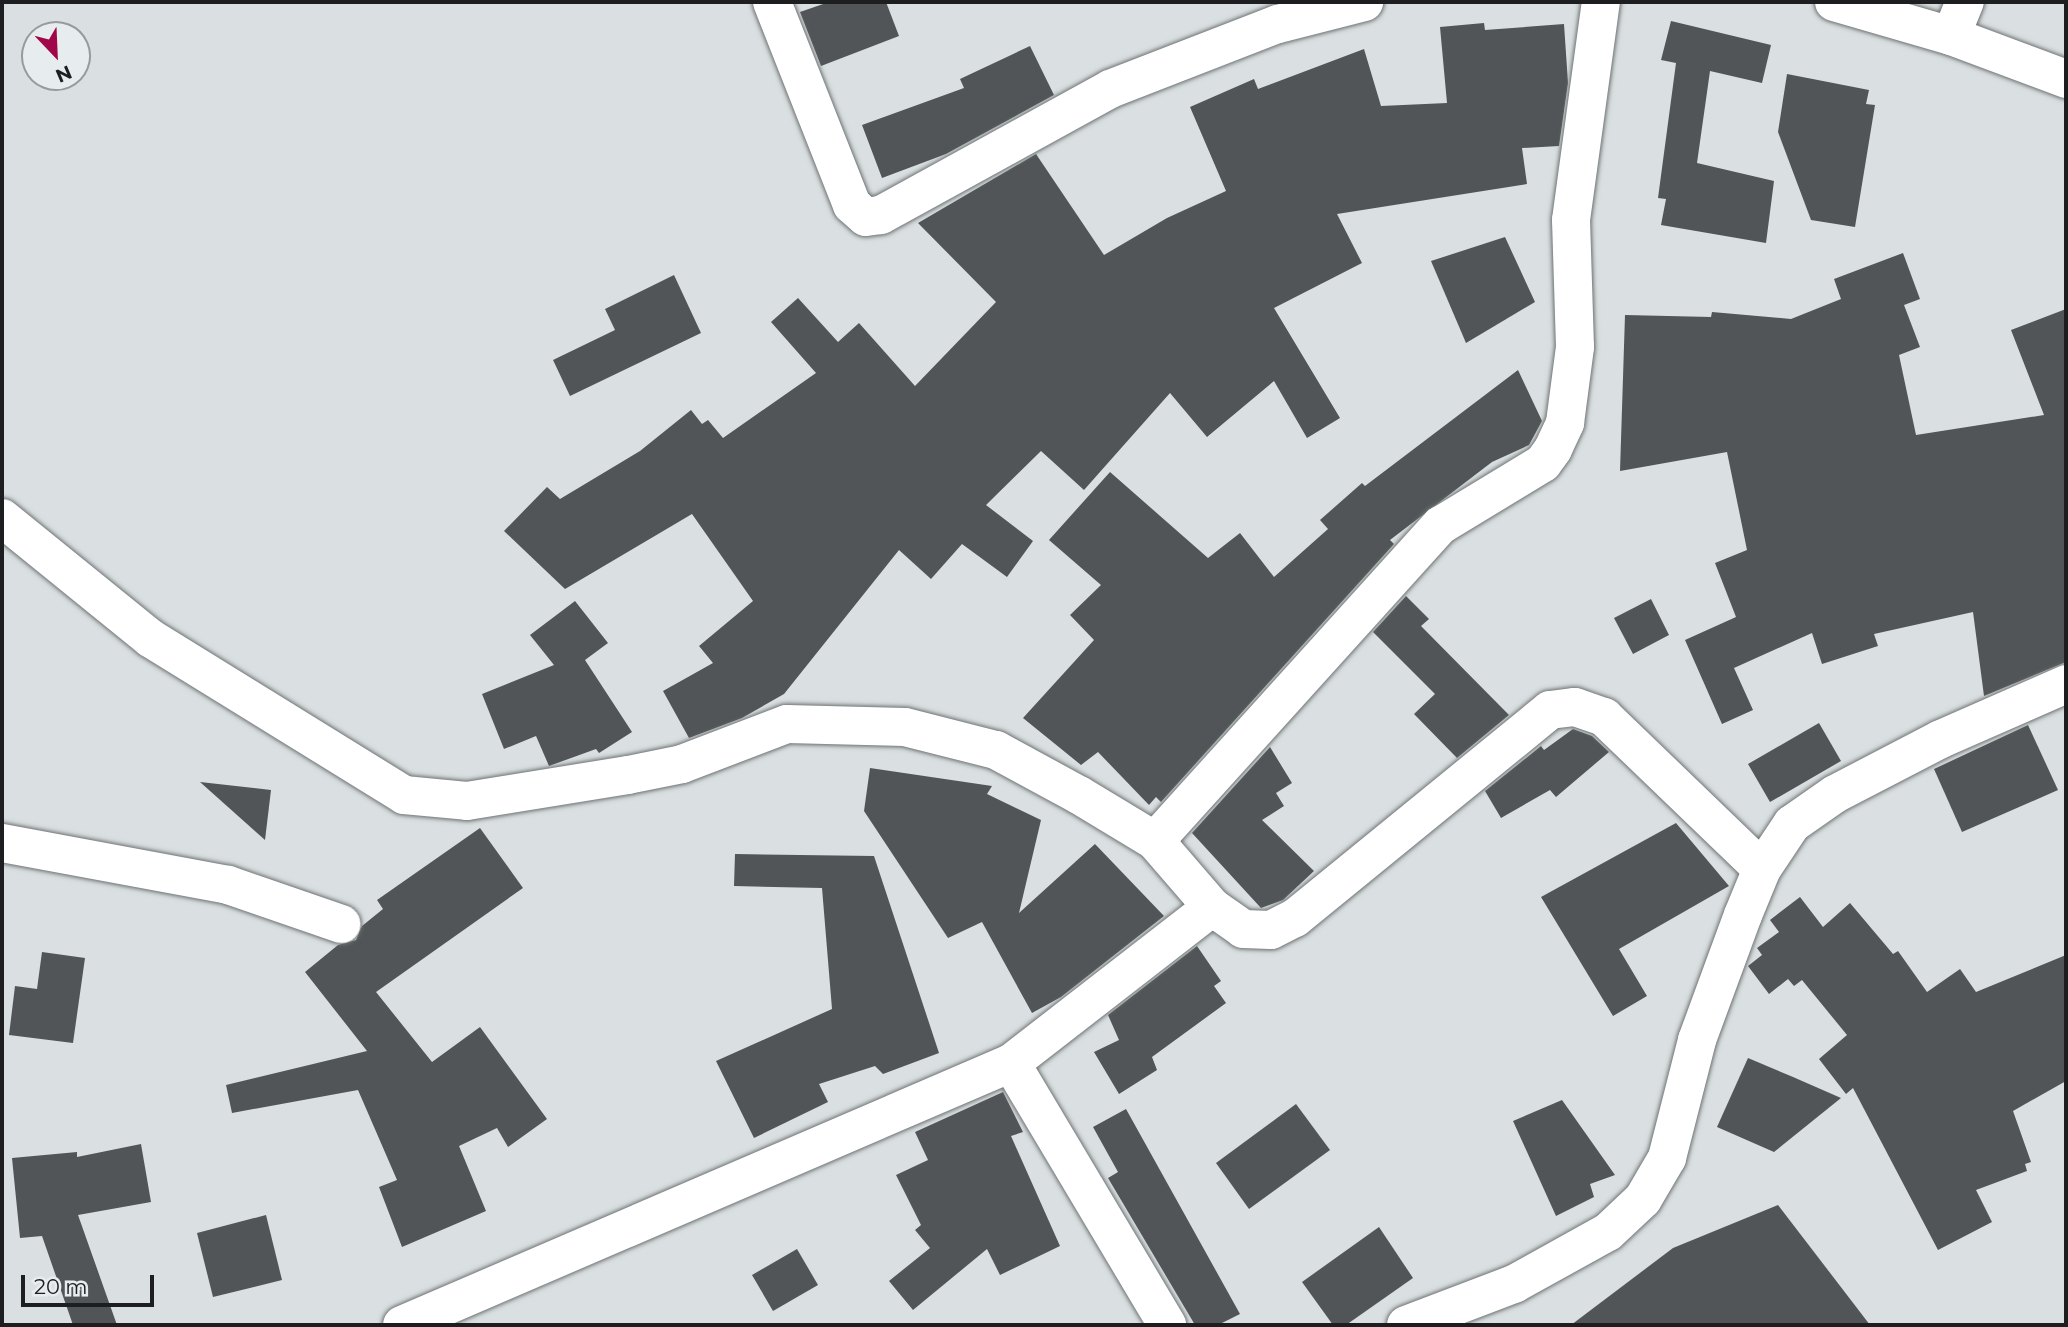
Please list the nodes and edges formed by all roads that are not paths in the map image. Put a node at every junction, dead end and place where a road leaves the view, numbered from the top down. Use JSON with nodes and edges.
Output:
{"nodes":[{"id":1,"x":772,"y":2,"type":"edge"},
{"id":2,"x":1364,"y":2,"type":"edge"},
{"id":3,"x":1601,"y":2,"type":"edge"},
{"id":4,"x":1834,"y":2,"type":"edge"},
{"id":5,"x":1965,"y":2,"type":"edge"},
{"id":6,"x":1951,"y":36,"type":"junction"},
{"id":7,"x":2066,"y":79,"type":"edge"},
{"id":8,"x":2,"y":519,"type":"edge"},
{"id":9,"x":2066,"y":684,"type":"edge"},
{"id":10,"x":1155,"y":841,"type":"junction"},
{"id":11,"x":2,"y":844,"type":"edge"},
{"id":12,"x":1762,"y":869,"type":"junction"},
{"id":13,"x":1212,"y":907,"type":"junction"},
{"id":14,"x":341,"y":924,"type":"dead end"},
{"id":15,"x":1011,"y":1063,"type":"junction"},
{"id":16,"x":402,"y":1325,"type":"edge"},
{"id":17,"x":1167,"y":1325,"type":"edge"},
{"id":18,"x":1406,"y":1325,"type":"edge"}],
"edges":[{"from":1,"to":2,"type":"street"},
{"from":3,"to":10,"type":"street"},
{"from":4,"to":6,"type":"street"},
{"from":5,"to":6,"type":"street"},
{"from":6,"to":7,"type":"street"},
{"from":8,"to":10,"type":"street"},
{"from":9,"to":12,"type":"street"},
{"from":10,"to":13,"type":"street"},
{"from":11,"to":14,"type":"street"},
{"from":12,"to":13,"type":"street"},
{"from":12,"to":18,"type":"street"},
{"from":13,"to":15,"type":"street"},
{"from":15,"to":16,"type":"street"},
{"from":15,"to":17,"type":"street"}]}
